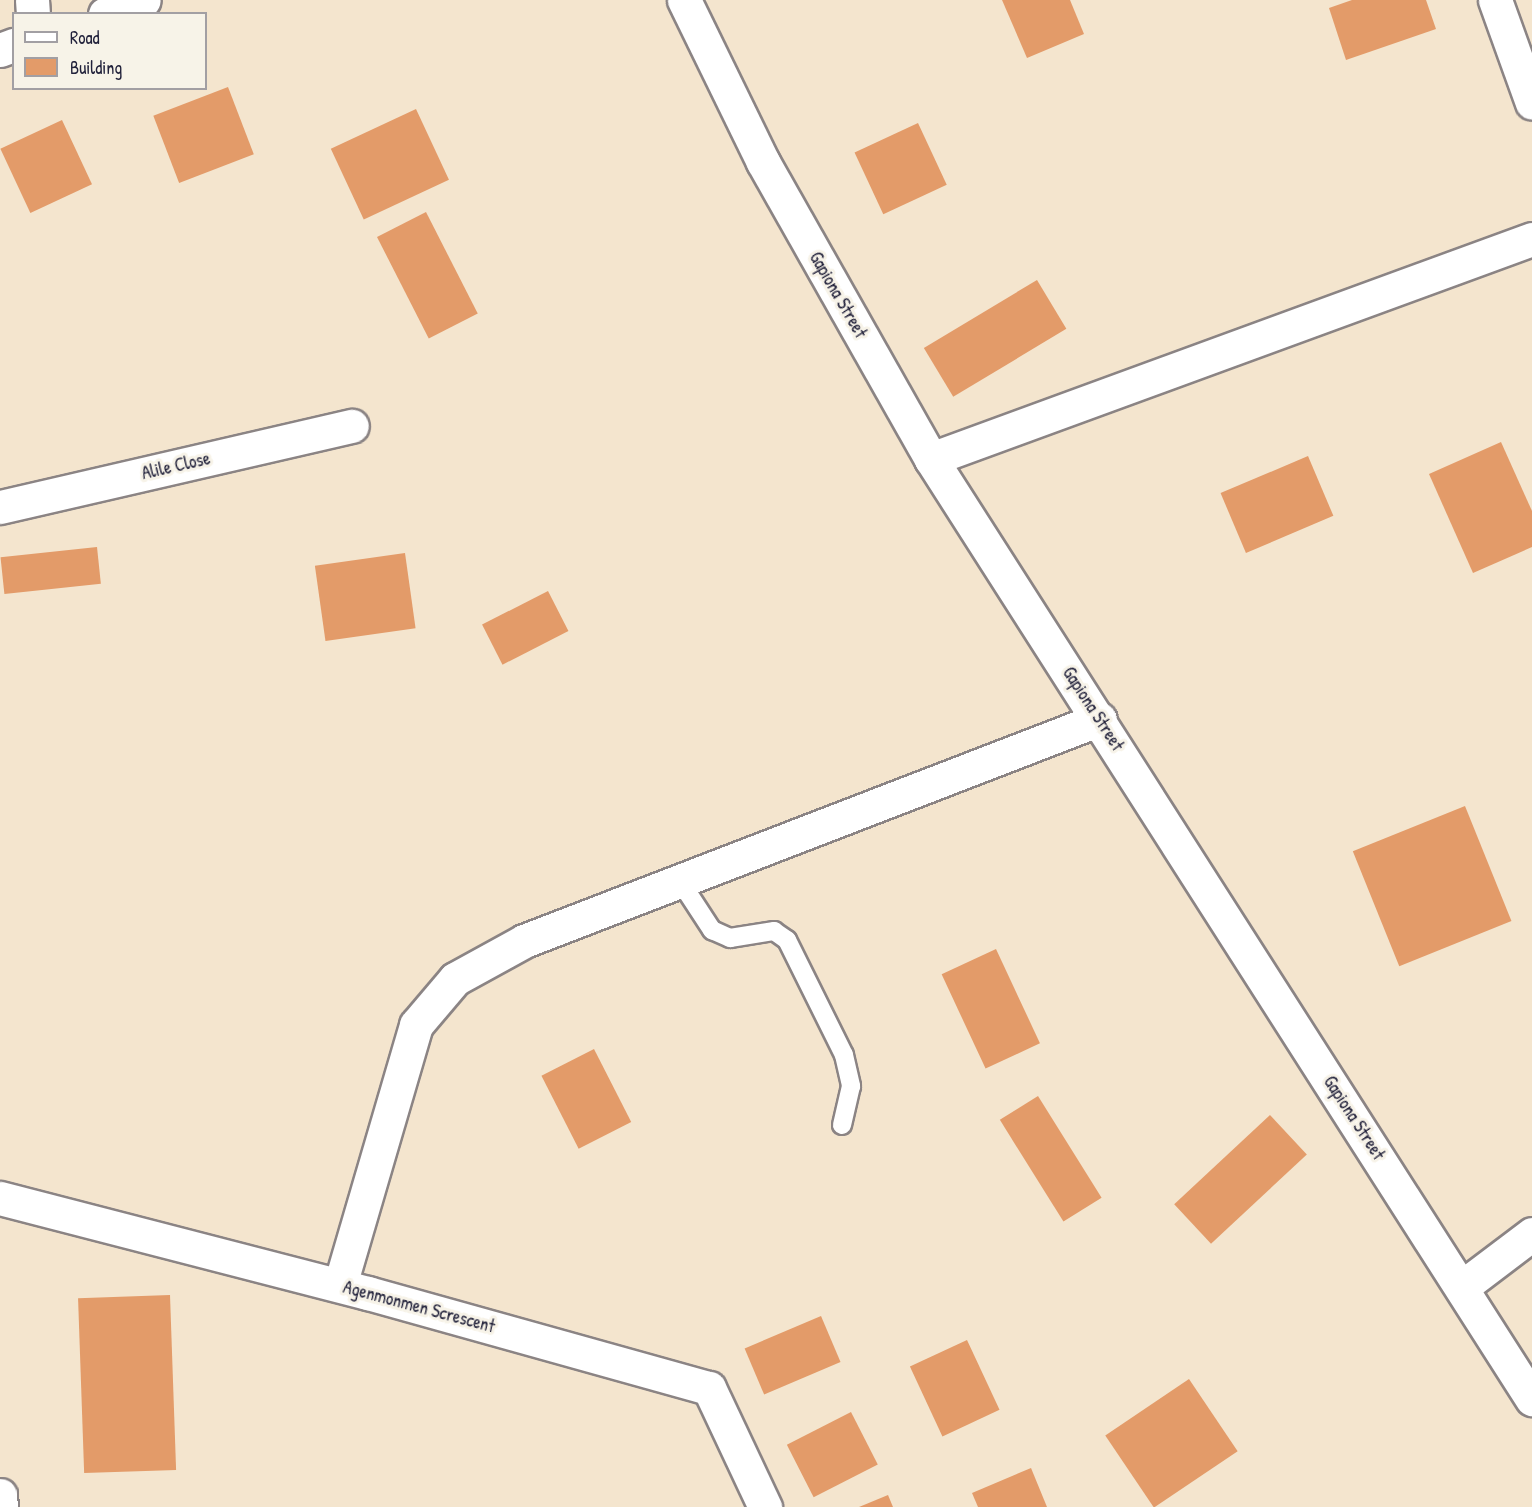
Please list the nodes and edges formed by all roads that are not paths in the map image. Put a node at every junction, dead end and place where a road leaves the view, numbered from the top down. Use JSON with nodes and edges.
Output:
{"nodes":[{"id":1,"x":144,"y":0,"type":"edge"},
{"id":2,"x":684,"y":0,"type":"edge"},
{"id":3,"x":1495,"y":0,"type":"edge"},
{"id":4,"x":111,"y":12,"type":"edge"},
{"id":5,"x":1532,"y":103,"type":"edge"},
{"id":6,"x":1532,"y":239,"type":"edge"},
{"id":7,"x":352,"y":426,"type":"dead end"},
{"id":8,"x":931,"y":459,"type":"junction"},
{"id":9,"x":0,"y":507,"type":"edge"},
{"id":10,"x":1100,"y":719,"type":"junction"},
{"id":11,"x":680,"y":881,"type":"junction"},
{"id":12,"x":842,"y":1125,"type":"dead end"},
{"id":13,"x":0,"y":1198,"type":"edge"},
{"id":14,"x":1532,"y":1234,"type":"edge"},
{"id":15,"x":340,"y":1285,"type":"junction"},
{"id":16,"x":1462,"y":1287,"type":"junction"},
{"id":17,"x":1532,"y":1400,"type":"edge"},
{"id":18,"x":0,"y":1495,"type":"edge"},
{"id":19,"x":1,"y":1507,"type":"edge"},
{"id":20,"x":765,"y":1507,"type":"edge"}],
"edges":[{"from":1,"to":4,"type":"street"},
{"from":2,"to":8,"type":"street","name":"Gapiona Street"},
{"from":3,"to":5,"type":"street"},
{"from":6,"to":8,"type":"street"},
{"from":7,"to":9,"type":"street","name":"Alile Close"},
{"from":8,"to":10,"type":"street","name":"Gapiona Street"},
{"from":10,"to":11,"type":"street"},
{"from":10,"to":16,"type":"street","name":"Gapiona Street"},
{"from":11,"to":12,"type":"lane"},
{"from":11,"to":15,"type":"street"},
{"from":13,"to":15,"type":"street","name":"Agenmonmen Screscent"},
{"from":14,"to":16,"type":"street"},
{"from":15,"to":20,"type":"street","name":"Agenmonmen Screscent"},
{"from":16,"to":17,"type":"street","name":"Gapiona Street"},
{"from":18,"to":19,"type":"street"}]}
